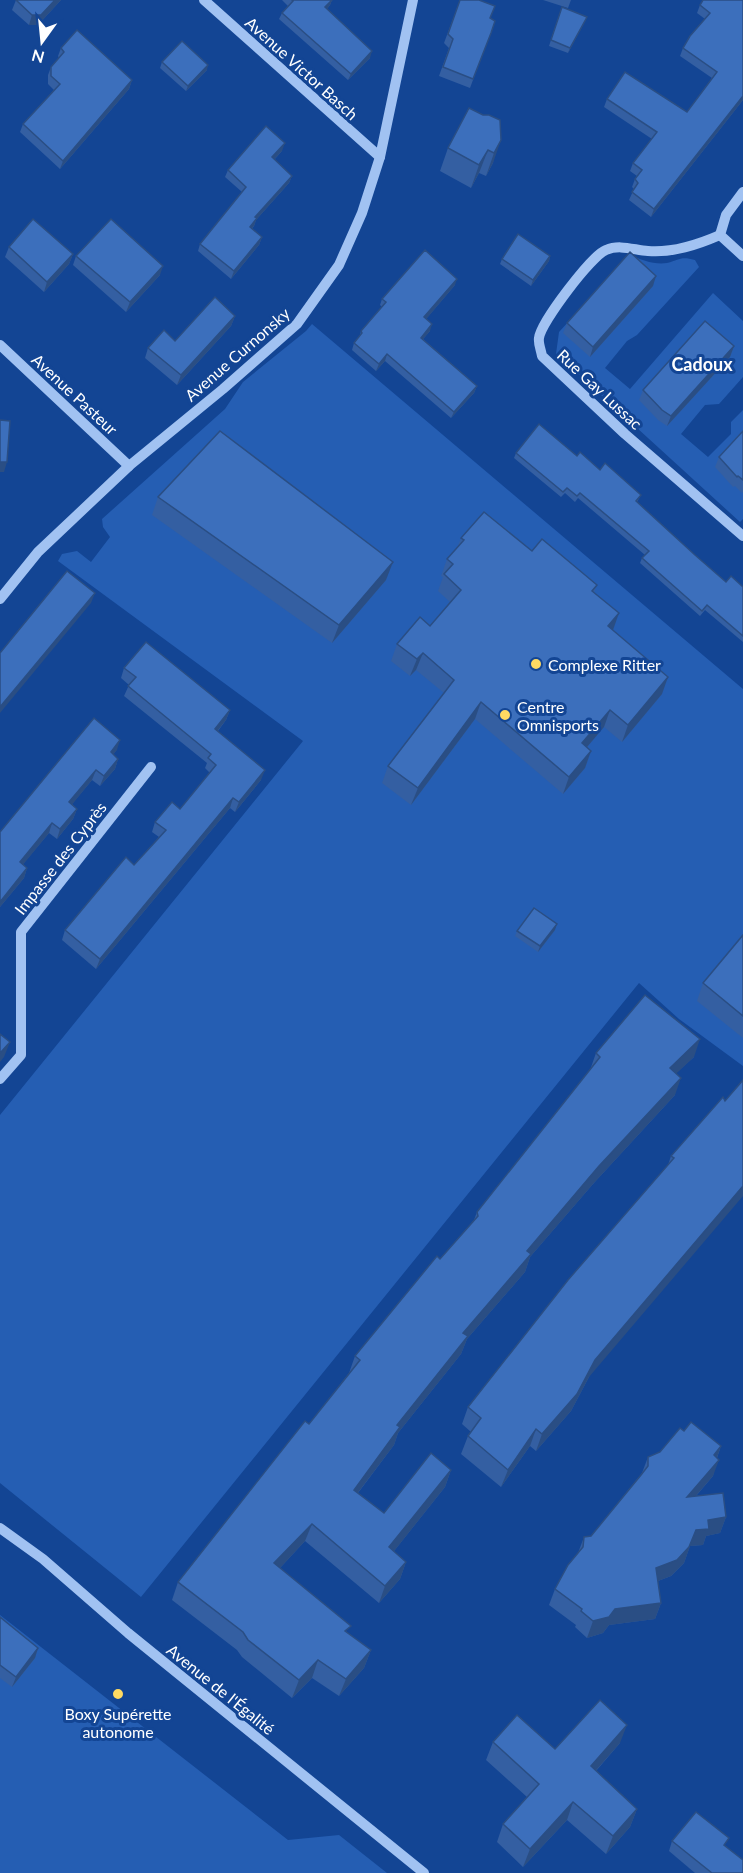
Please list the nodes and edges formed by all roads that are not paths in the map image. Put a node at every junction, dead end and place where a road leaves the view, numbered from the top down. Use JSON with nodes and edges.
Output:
{"nodes":[{"id":1,"x":204,"y":0,"type":"edge"},
{"id":2,"x":413,"y":0,"type":"edge"},
{"id":3,"x":380,"y":158,"type":"junction"},
{"id":4,"x":743,"y":192,"type":"edge"},
{"id":5,"x":720,"y":235,"type":"junction"},
{"id":6,"x":743,"y":256,"type":"edge"},
{"id":7,"x":0,"y":345,"type":"edge"},
{"id":8,"x":129,"y":466,"type":"junction"},
{"id":9,"x":743,"y":536,"type":"edge"},
{"id":10,"x":0,"y":599,"type":"edge"},
{"id":11,"x":151,"y":767,"type":"dead end"},
{"id":12,"x":0,"y":1078,"type":"edge"},
{"id":13,"x":0,"y":1528,"type":"edge"},
{"id":14,"x":424,"y":1873,"type":"edge"}],
"edges":[{"from":1,"to":3,"type":"street","name":"Avenue Victor Basch"},
{"from":2,"to":3,"type":"street","name":"Avenue Curnonsky"},
{"from":3,"to":8,"type":"street","name":"Avenue Curnonsky"},
{"from":4,"to":5,"type":"street"},
{"from":5,"to":6,"type":"street"},
{"from":5,"to":9,"type":"street","name":"Rue Gay Lussac"},
{"from":7,"to":8,"type":"street","name":"Avenue Pasteur"},
{"from":8,"to":10,"type":"street","name":"Avenue Curnonsky"},
{"from":11,"to":12,"type":"street","name":"Impasse des Cyprès"},
{"from":13,"to":14,"type":"street","name":"Avenue de l'Égalité"}]}
